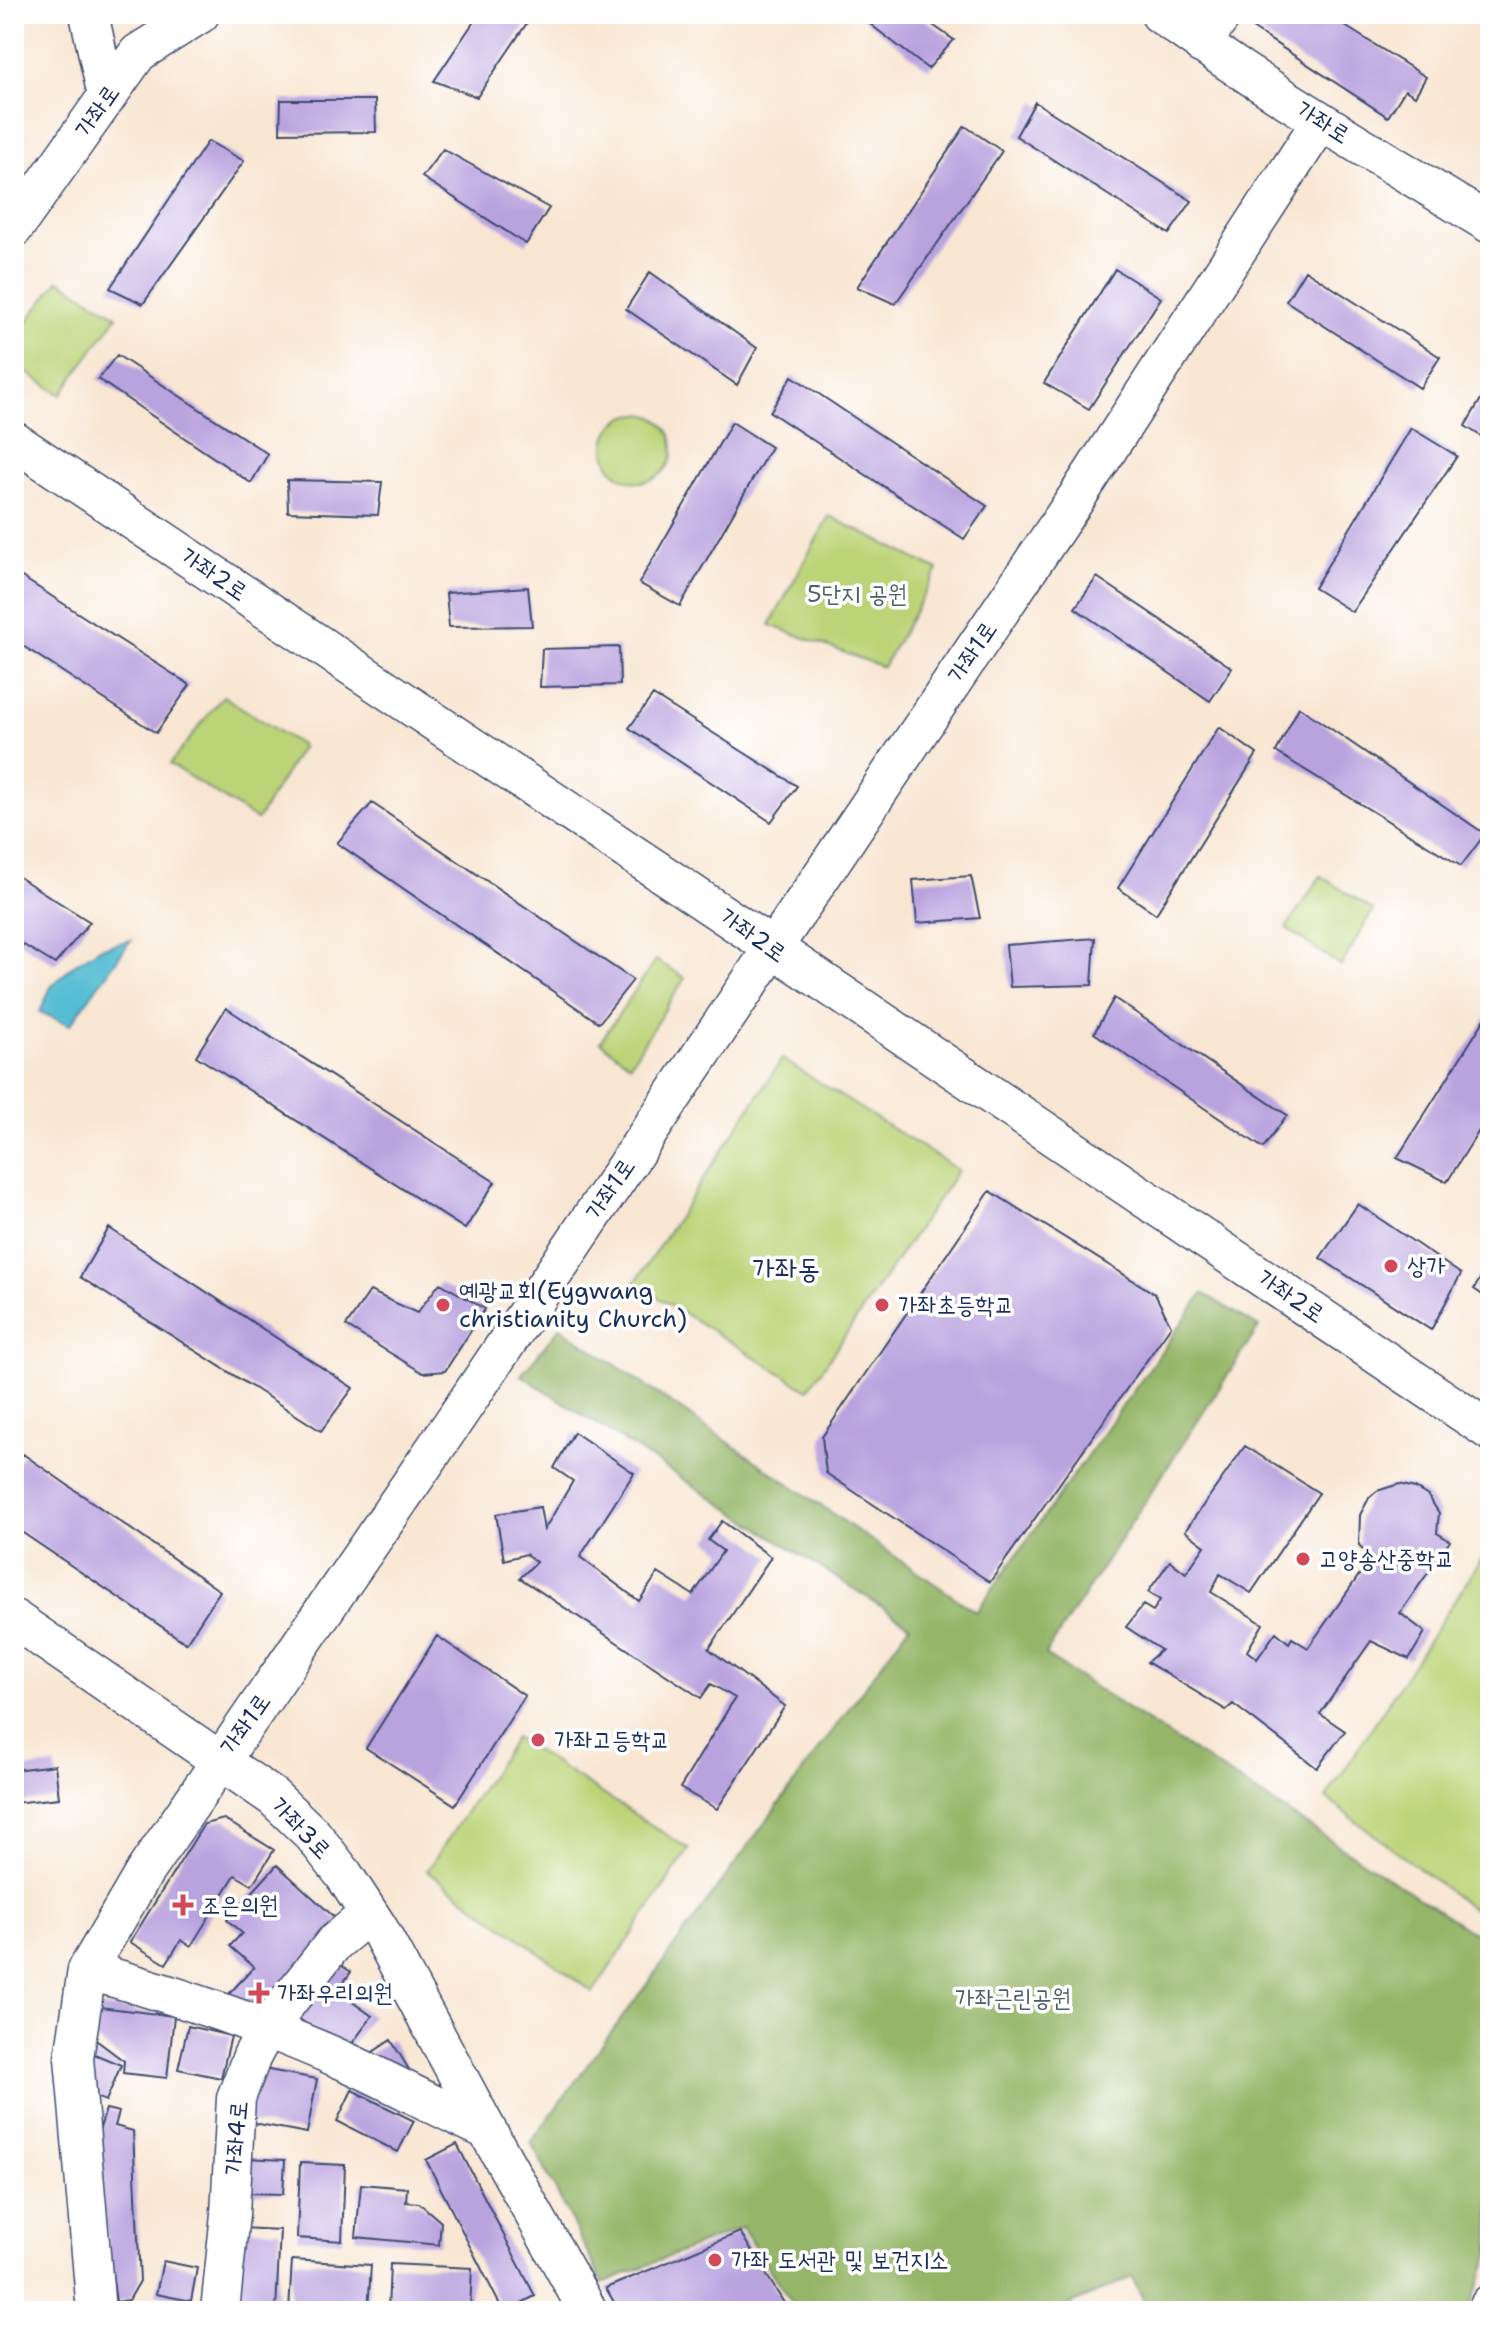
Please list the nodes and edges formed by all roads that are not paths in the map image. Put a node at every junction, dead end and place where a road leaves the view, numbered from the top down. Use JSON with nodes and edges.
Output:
{"nodes":[{"id":1,"x":89,"y":14,"type":"edge"},
{"id":2,"x":1160,"y":14,"type":"edge"},
{"id":3,"x":195,"y":15,"type":"edge"},
{"id":4,"x":1212,"y":29,"type":"edge"},
{"id":5,"x":107,"y":96,"type":"junction"},
{"id":6,"x":1321,"y":121,"type":"junction"},
{"id":7,"x":1490,"y":224,"type":"edge"},
{"id":8,"x":14,"y":228,"type":"edge"},
{"id":9,"x":14,"y":441,"type":"edge"},
{"id":10,"x":772,"y":948,"type":"junction"},
{"id":11,"x":1490,"y":1431,"type":"edge"},
{"id":12,"x":14,"y":1619,"type":"edge"},
{"id":13,"x":220,"y":1760,"type":"junction"},
{"id":14,"x":369,"y":1914,"type":"junction"},
{"id":15,"x":87,"y":1970,"type":"junction"},
{"id":16,"x":267,"y":2028,"type":"junction"},
{"id":17,"x":487,"y":2130,"type":"junction"},
{"id":18,"x":1490,"y":2304,"type":"edge"},
{"id":19,"x":96,"y":2311,"type":"edge"},
{"id":20,"x":220,"y":2311,"type":"edge"},
{"id":21,"x":588,"y":2311,"type":"edge"},
{"id":22,"x":1487,"y":2311,"type":"edge"}],
"edges":[{"from":1,"to":5,"type":"street"},
{"from":2,"to":4,"type":"street","name":"가좌로"},
{"from":3,"to":5,"type":"street","name":"가좌로"},
{"from":4,"to":6,"type":"street","name":"가좌로"},
{"from":5,"to":8,"type":"street","name":"가좌로"},
{"from":6,"to":7,"type":"street","name":"가좌로"},
{"from":6,"to":10,"type":"street","name":"가좌1로"},
{"from":9,"to":10,"type":"street","name":"가좌2로"},
{"from":10,"to":11,"type":"street","name":"가좌2로"},
{"from":10,"to":13,"type":"street","name":"가좌1로"},
{"from":12,"to":13,"type":"street","name":"가좌3로"},
{"from":13,"to":14,"type":"street","name":"가좌3로"},
{"from":13,"to":15,"type":"street","name":"가좌1로"},
{"from":14,"to":16,"type":"street","name":"가좌4로"},
{"from":14,"to":17,"type":"street","name":"가좌3로"},
{"from":15,"to":16,"type":"street"},
{"from":15,"to":19,"type":"street","name":"가좌1로"},
{"from":16,"to":17,"type":"street"},
{"from":16,"to":20,"type":"street","name":"가좌4로"},
{"from":17,"to":21,"type":"street","name":"가좌3로"},
{"from":18,"to":22,"type":"street"}]}
